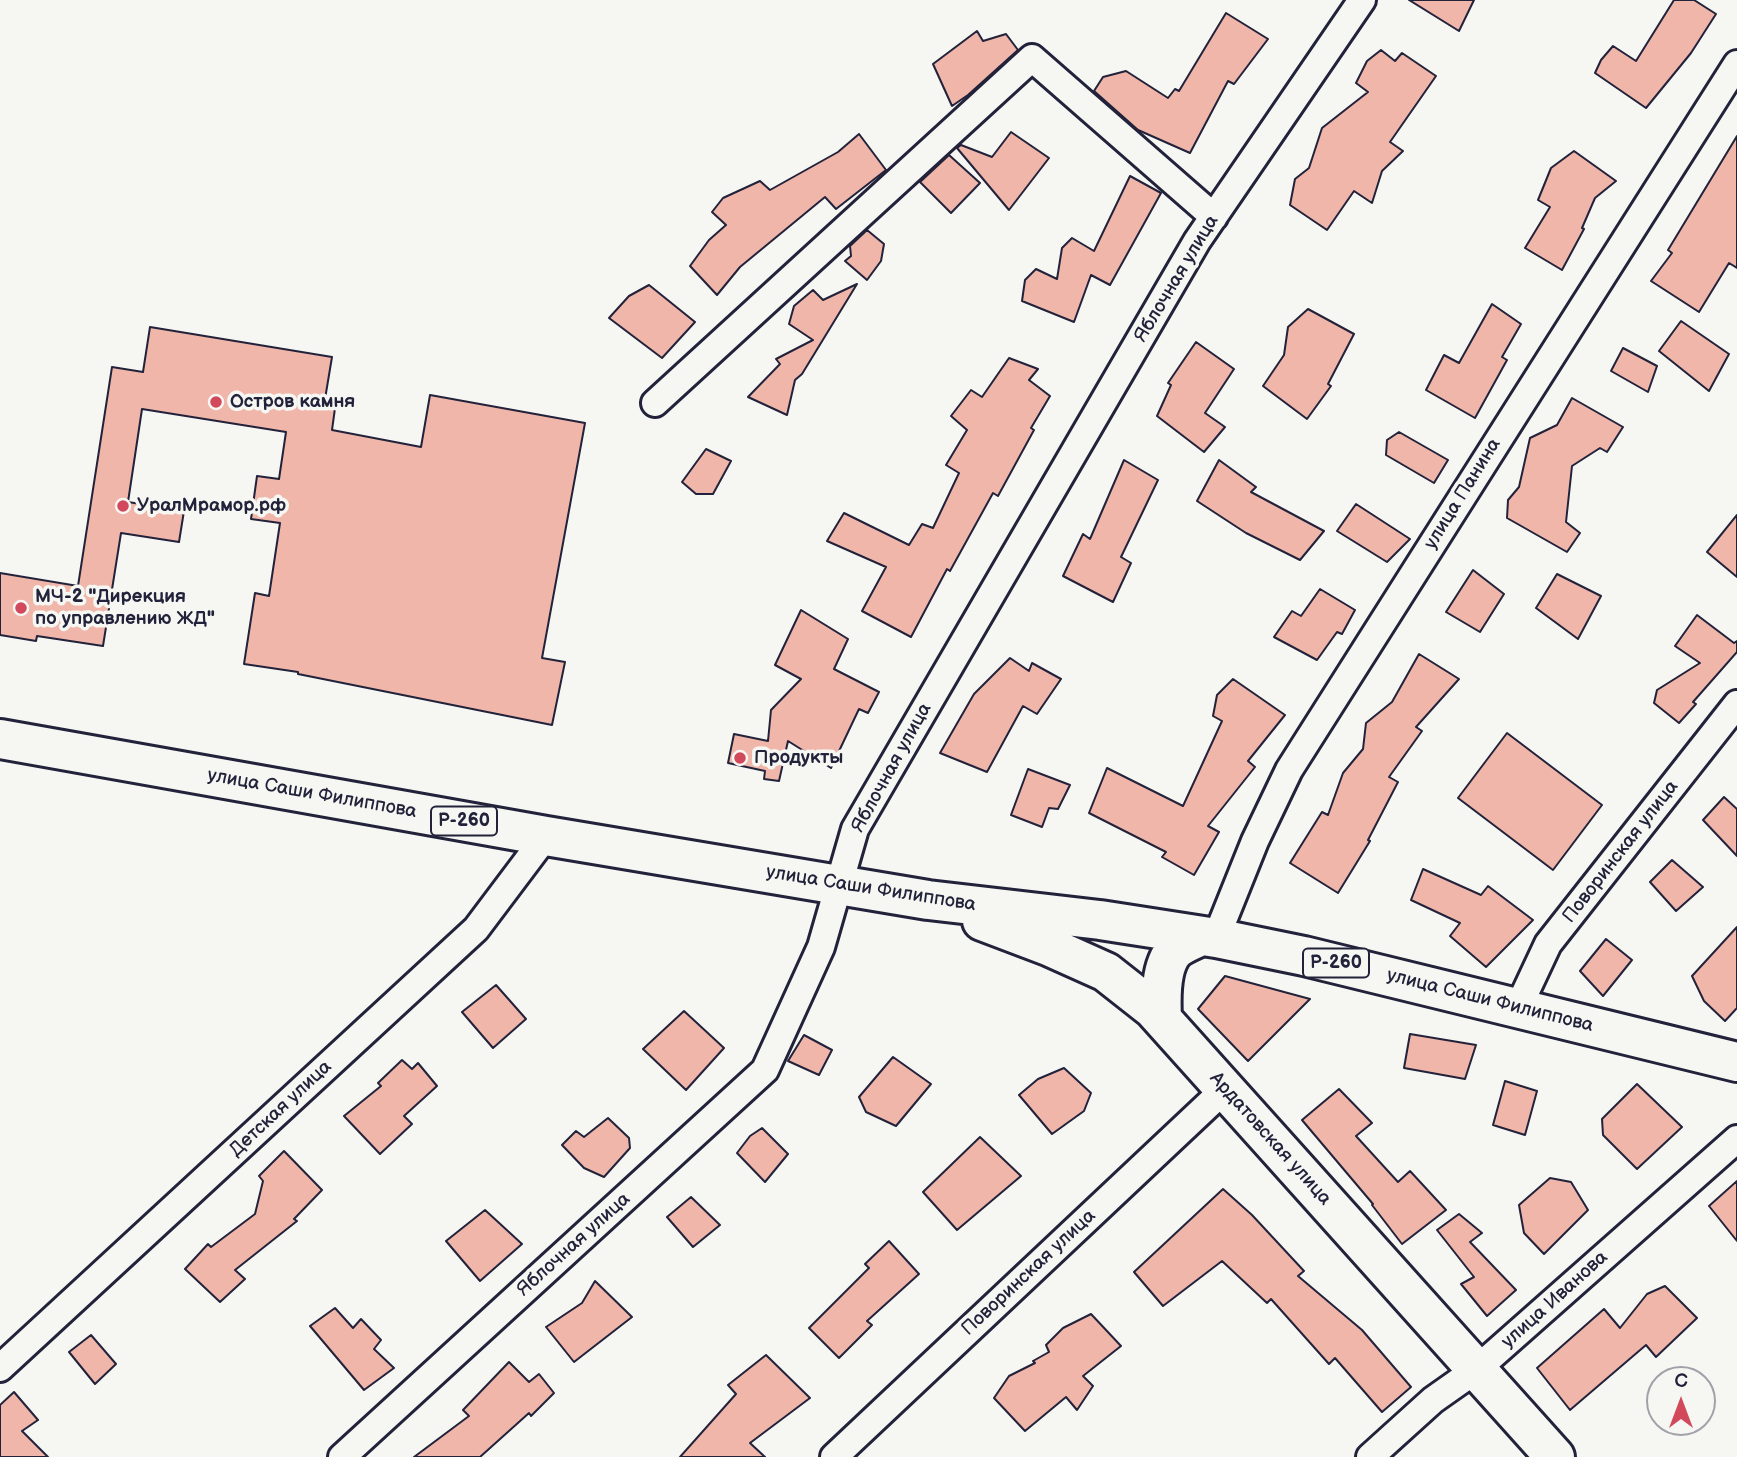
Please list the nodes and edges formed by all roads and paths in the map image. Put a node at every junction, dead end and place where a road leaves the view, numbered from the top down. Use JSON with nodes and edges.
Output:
{"nodes":[{"id":1,"x":1362,"y":0,"type":"edge"},
{"id":2,"x":1737,"y":64,"type":"edge"},
{"id":3,"x":1214,"y":217,"type":"junction"},
{"id":4,"x":655,"y":403,"type":"dead end"},
{"id":5,"x":1737,"y":704,"type":"edge"},
{"id":6,"x":0,"y":739,"type":"edge"},
{"id":7,"x":546,"y":836,"type":"junction"},
{"id":8,"x":839,"y":884,"type":"junction"},
{"id":9,"x":928,"y":900,"type":"junction"},
{"id":10,"x":1208,"y":937,"type":"junction"},
{"id":11,"x":1518,"y":1008,"type":"junction"},
{"id":12,"x":1162,"y":1018,"type":"junction"},
{"id":13,"x":1737,"y":1062,"type":"edge"},
{"id":14,"x":1224,"y":1089,"type":"junction"},
{"id":15,"x":1737,"y":1139,"type":"edge"},
{"id":16,"x":0,"y":1368,"type":"edge"},
{"id":17,"x":1477,"y":1369,"type":"junction"},
{"id":18,"x":342,"y":1457,"type":"edge"},
{"id":19,"x":834,"y":1457,"type":"edge"},
{"id":20,"x":1370,"y":1457,"type":"edge"},
{"id":21,"x":1555,"y":1457,"type":"edge"}],
"edges":[{"from":1,"to":3,"type":"street","name":"Яблочная улица"},
{"from":2,"to":10,"type":"street","name":"улица Панина"},
{"from":3,"to":4,"type":"street"},
{"from":3,"to":8,"type":"street","name":"Яблочная улица"},
{"from":5,"to":11,"type":"street","name":"Поворинская улица"},
{"from":6,"to":7,"type":"highway","name":"улица Саши Филиппова","number":"Р-260"},
{"from":7,"to":8,"type":"highway","name":"улица Саши Филиппова","number":"Р-260"},
{"from":7,"to":16,"type":"street","name":"Детская улица"},
{"from":8,"to":9,"type":"highway","name":"улица Саши Филиппова","number":"Р-260"},
{"from":8,"to":18,"type":"street","name":"Яблочная улица"},
{"from":9,"to":10,"type":"highway","name":"улица Саши Филиппова","number":"Р-260"},
{"from":9,"to":12,"type":"highway","name":"Ардатовская улица","number":"Р-260"},
{"from":10,"to":11,"type":"highway","name":"улица Саши Филиппова","number":"Р-260"},
{"from":10,"to":12,"type":"highway"},
{"from":11,"to":13,"type":"highway","name":"улица Саши Филиппова","number":"Р-260"},
{"from":12,"to":14,"type":"highway","name":"Ардатовская улица","number":"Р-260"},
{"from":14,"to":17,"type":"highway","name":"Ардатовская улица","number":"Р-260"},
{"from":14,"to":19,"type":"street","name":"Поворинская улица"},
{"from":15,"to":17,"type":"street","name":"улица Иванова"},
{"from":17,"to":20,"type":"street","name":"улица Иванова"},
{"from":17,"to":21,"type":"highway","name":"Ардатовская улица","number":"Р-260"}]}
